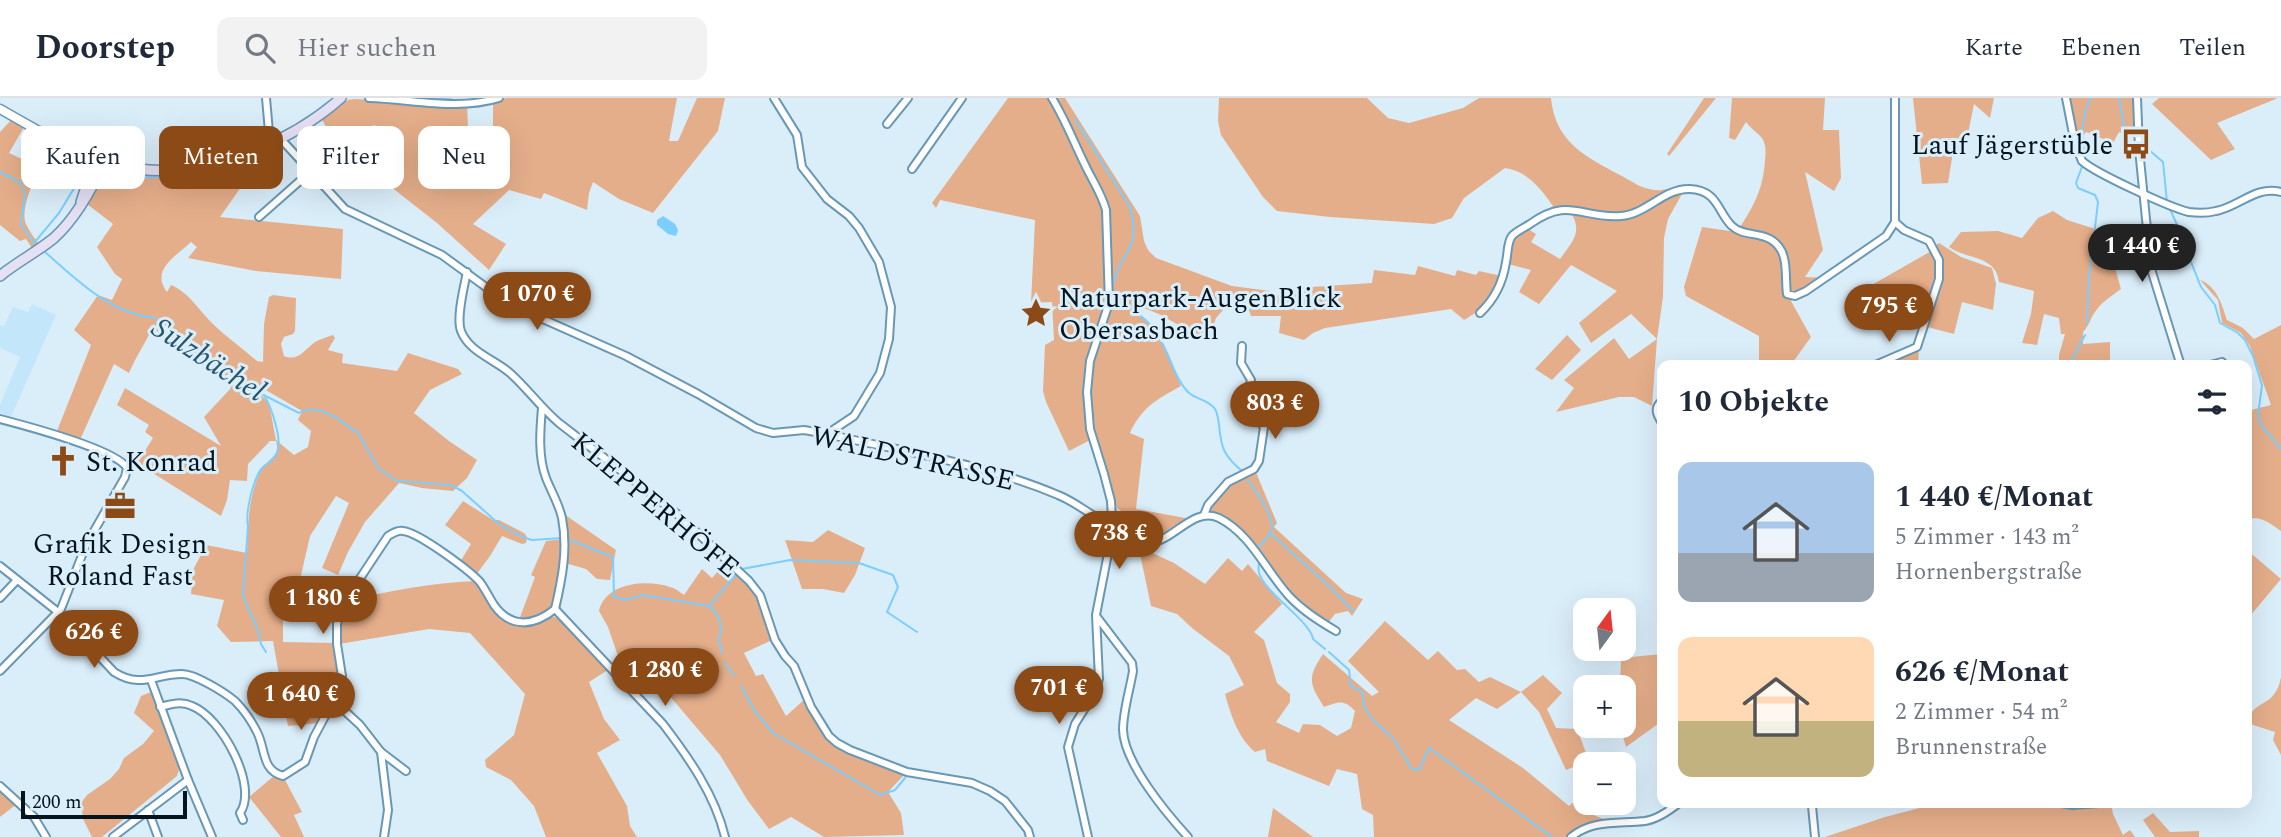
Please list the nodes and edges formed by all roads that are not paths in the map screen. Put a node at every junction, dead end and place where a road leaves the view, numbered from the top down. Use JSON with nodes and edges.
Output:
{"nodes":[{"id":1,"x":267,"y":98,"type":"edge"},
{"id":2,"x":341,"y":98,"type":"edge"},
{"id":3,"x":369,"y":98,"type":"edge"},
{"id":4,"x":499,"y":98,"type":"edge"},
{"id":5,"x":774,"y":98,"type":"edge"},
{"id":6,"x":908,"y":98,"type":"edge"},
{"id":7,"x":962,"y":98,"type":"edge"},
{"id":8,"x":1052,"y":98,"type":"edge"},
{"id":9,"x":1895,"y":98,"type":"edge"},
{"id":10,"x":2066,"y":98,"type":"edge"},
{"id":11,"x":2137,"y":98,"type":"edge"},
{"id":12,"x":0,"y":109,"type":"edge"},
{"id":13,"x":887,"y":124,"type":"dead end"},
{"id":14,"x":32,"y":126,"type":"edge"},
{"id":15,"x":269,"y":126,"type":"edge"},
{"id":16,"x":283,"y":139,"type":"edge"},
{"id":17,"x":283,"y":141,"type":"edge"},
{"id":18,"x":297,"y":158,"type":"edge"},
{"id":19,"x":912,"y":169,"type":"dead end"},
{"id":20,"x":297,"y":183,"type":"edge"},
{"id":21,"x":85,"y":189,"type":"edge"},
{"id":22,"x":87,"y":189,"type":"edge"},
{"id":23,"x":326,"y":189,"type":"edge"},
{"id":24,"x":2281,"y":192,"type":"edge"},
{"id":25,"x":2144,"y":194,"type":"junction"},
{"id":26,"x":81,"y":202,"type":"junction"},
{"id":27,"x":259,"y":217,"type":"dead end"},
{"id":28,"x":1895,"y":222,"type":"junction"},
{"id":29,"x":467,"y":272,"type":"junction"},
{"id":30,"x":0,"y":276,"type":"edge"},
{"id":31,"x":1480,"y":313,"type":"dead end"},
{"id":32,"x":1242,"y":345,"type":"dead end"},
{"id":33,"x":1887,"y":360,"type":"edge"},
{"id":34,"x":2179,"y":360,"type":"edge"},
{"id":35,"x":542,"y":408,"type":"junction"},
{"id":36,"x":0,"y":419,"type":"edge"},
{"id":37,"x":827,"y":434,"type":"junction"},
{"id":38,"x":1205,"y":515,"type":"junction"},
{"id":39,"x":1111,"y":522,"type":"junction"},
{"id":40,"x":0,"y":566,"type":"edge"},
{"id":41,"x":17,"y":580,"type":"junction"},
{"id":42,"x":0,"y":598,"type":"edge"},
{"id":43,"x":555,"y":609,"type":"junction"},
{"id":44,"x":58,"y":612,"type":"junction"},
{"id":45,"x":1096,"y":615,"type":"junction"},
{"id":46,"x":1336,"y":631,"type":"dead end"},
{"id":47,"x":0,"y":671,"type":"edge"},
{"id":48,"x":151,"y":680,"type":"junction"},
{"id":49,"x":334,"y":701,"type":"junction"},
{"id":50,"x":160,"y":707,"type":"junction"},
{"id":51,"x":381,"y":752,"type":"junction"},
{"id":52,"x":406,"y":771,"type":"dead end"},
{"id":53,"x":188,"y":780,"type":"junction"},
{"id":54,"x":0,"y":786,"type":"edge"},
{"id":55,"x":1672,"y":808,"type":"edge"},
{"id":56,"x":1812,"y":808,"type":"edge"},
{"id":57,"x":148,"y":810,"type":"junction"},
{"id":58,"x":243,"y":820,"type":"dead end"},
{"id":59,"x":46,"y":837,"type":"edge"},
{"id":60,"x":113,"y":837,"type":"edge"},
{"id":61,"x":158,"y":837,"type":"edge"},
{"id":62,"x":212,"y":837,"type":"edge"},
{"id":63,"x":384,"y":837,"type":"edge"},
{"id":64,"x":725,"y":837,"type":"edge"},
{"id":65,"x":1030,"y":837,"type":"edge"},
{"id":66,"x":1088,"y":837,"type":"edge"},
{"id":67,"x":1188,"y":837,"type":"edge"},
{"id":68,"x":1571,"y":837,"type":"edge"},
{"id":69,"x":1815,"y":837,"type":"edge"}],
"edges":[{"from":1,"to":15,"type":"street"},
{"from":2,"to":16,"type":"main road"},
{"from":3,"to":4,"type":"street"},
{"from":5,"to":37,"type":"street"},
{"from":6,"to":13,"type":"street"},
{"from":7,"to":19,"type":"street"},
{"from":8,"to":39,"type":"street"},
{"from":9,"to":28,"type":"street"},
{"from":10,"to":25,"type":"street"},
{"from":11,"to":25,"type":"street"},
{"from":12,"to":14,"type":"street"},
{"from":17,"to":18,"type":"street","name":"WALDSTRASSE"},
{"from":20,"to":27,"type":"street"},
{"from":21,"to":26,"type":"main road"},
{"from":22,"to":26,"type":"main road"},
{"from":23,"to":29,"type":"street","name":"WALDSTRASSE"},
{"from":24,"to":25,"type":"street"},
{"from":25,"to":34,"type":"street"},
{"from":26,"to":30,"type":"main road"},
{"from":28,"to":31,"type":"street"},
{"from":28,"to":33,"type":"street"},
{"from":29,"to":35,"type":"street","name":"KLEPPERHÖFE"},
{"from":29,"to":37,"type":"street","name":"WALDSTRASSE"},
{"from":32,"to":38,"type":"street"},
{"from":35,"to":43,"type":"street"},
{"from":35,"to":65,"type":"street","name":"KLEPPERHÖFE"},
{"from":36,"to":44,"type":"street"},
{"from":37,"to":39,"type":"street","name":"WALDSTRASSE"},
{"from":38,"to":39,"type":"street","name":"WALDSTRASSE"},
{"from":38,"to":46,"type":"street"},
{"from":39,"to":45,"type":"street"},
{"from":40,"to":41,"type":"street"},
{"from":41,"to":42,"type":"street"},
{"from":41,"to":44,"type":"street"},
{"from":43,"to":49,"type":"street"},
{"from":43,"to":64,"type":"street"},
{"from":44,"to":47,"type":"street"},
{"from":44,"to":48,"type":"street"},
{"from":45,"to":66,"type":"street"},
{"from":45,"to":67,"type":"street"},
{"from":48,"to":49,"type":"street"},
{"from":48,"to":50,"type":"street"},
{"from":49,"to":51,"type":"street"},
{"from":50,"to":53,"type":"street"},
{"from":50,"to":58,"type":"street"},
{"from":51,"to":52,"type":"street"},
{"from":51,"to":63,"type":"street"},
{"from":53,"to":57,"type":"street"},
{"from":53,"to":62,"type":"street"},
{"from":54,"to":59,"type":"street"},
{"from":55,"to":68,"type":"street"},
{"from":56,"to":69,"type":"street"},
{"from":57,"to":60,"type":"street"},
{"from":57,"to":61,"type":"street"}]}
